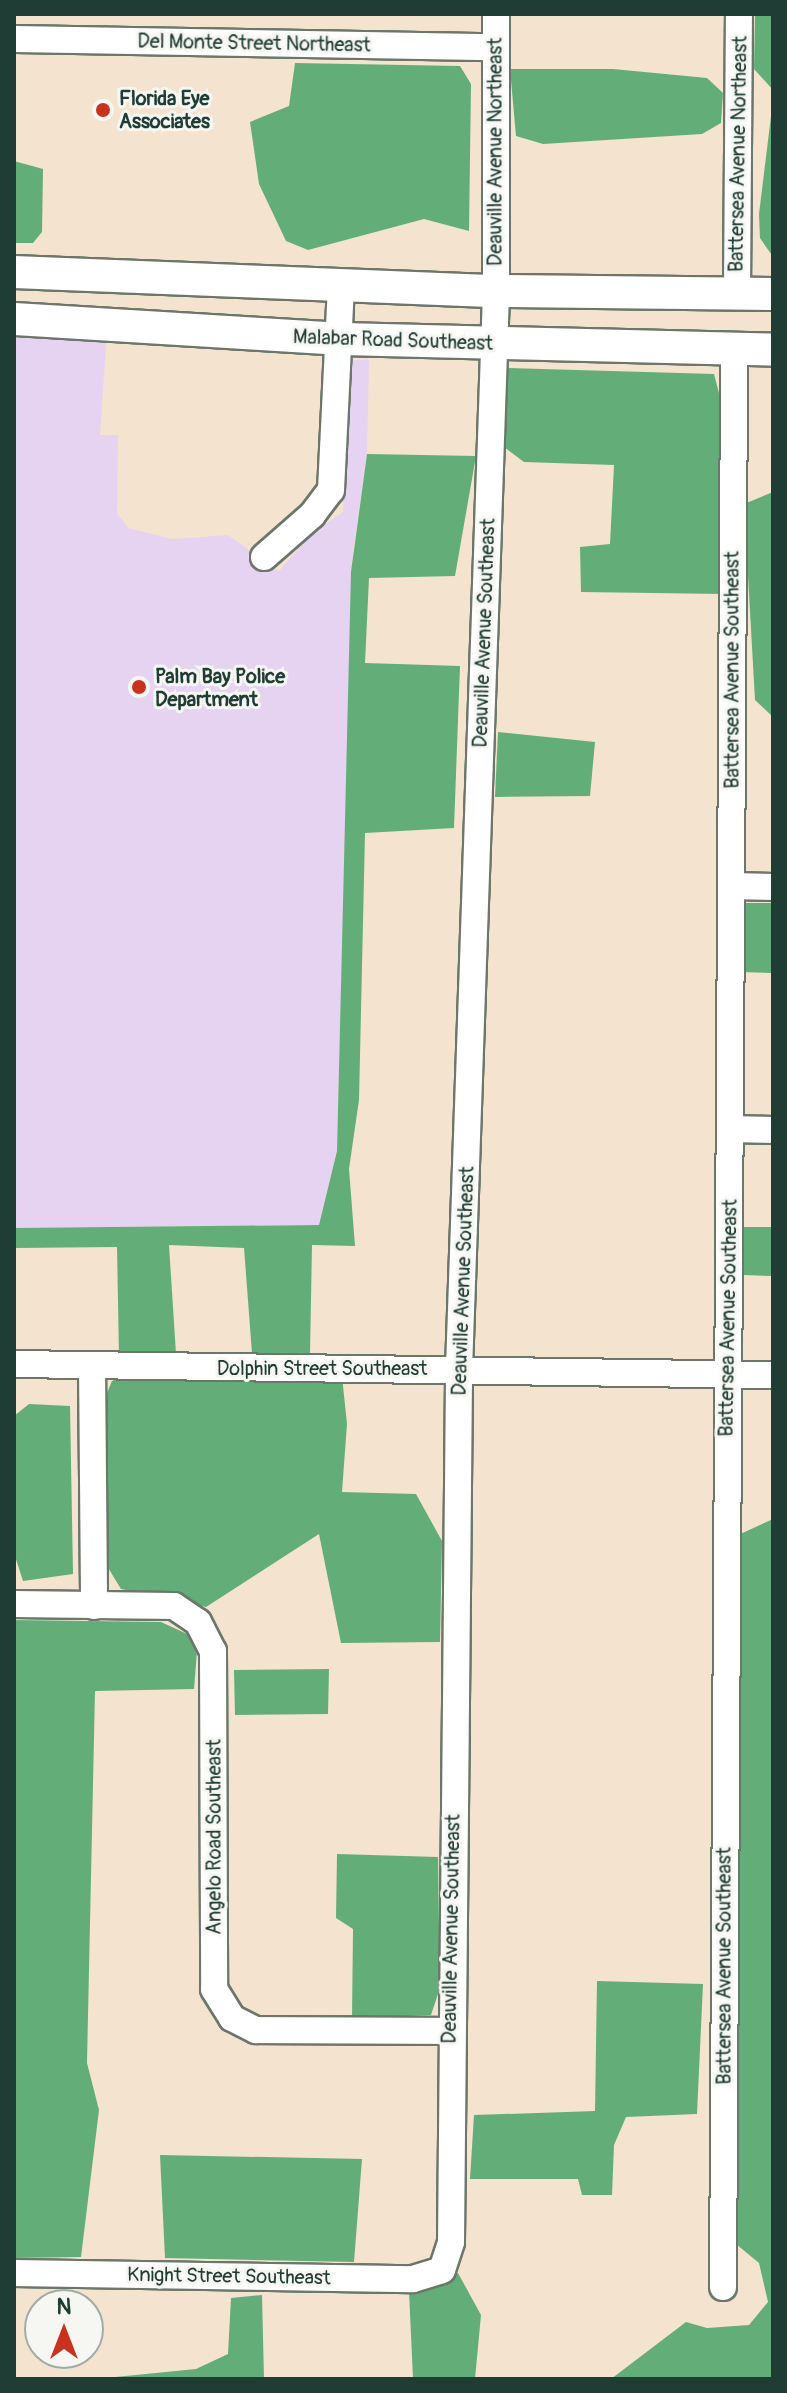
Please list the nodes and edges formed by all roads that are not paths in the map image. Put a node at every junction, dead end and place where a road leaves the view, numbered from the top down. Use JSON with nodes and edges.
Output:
{"nodes":[{"id":1,"x":496,"y":14,"type":"edge"},
{"id":2,"x":739,"y":14,"type":"edge"},
{"id":3,"x":14,"y":39,"type":"edge"},
{"id":4,"x":495,"y":47,"type":"junction"},
{"id":5,"x":14,"y":272,"type":"edge"},
{"id":6,"x":341,"y":285,"type":"junction"},
{"id":7,"x":496,"y":291,"type":"junction"},
{"id":8,"x":737,"y":293,"type":"junction"},
{"id":9,"x":773,"y":294,"type":"edge"},
{"id":10,"x":14,"y":319,"type":"edge"},
{"id":11,"x":338,"y":339,"type":"junction"},
{"id":12,"x":493,"y":344,"type":"junction"},
{"id":13,"x":734,"y":350,"type":"junction"},
{"id":14,"x":773,"y":350,"type":"edge"},
{"id":15,"x":264,"y":557,"type":"dead end"},
{"id":16,"x":732,"y":886,"type":"junction"},
{"id":17,"x":773,"y":887,"type":"edge"},
{"id":18,"x":731,"y":1129,"type":"junction"},
{"id":19,"x":773,"y":1130,"type":"edge"},
{"id":20,"x":14,"y":1364,"type":"edge"},
{"id":21,"x":92,"y":1365,"type":"junction"},
{"id":22,"x":459,"y":1369,"type":"junction"},
{"id":23,"x":726,"y":1374,"type":"junction"},
{"id":24,"x":773,"y":1375,"type":"edge"},
{"id":25,"x":14,"y":1604,"type":"edge"},
{"id":26,"x":94,"y":1606,"type":"junction"},
{"id":27,"x":450,"y":2031,"type":"junction"},
{"id":28,"x":442,"y":2270,"type":"joint"},
{"id":29,"x":14,"y":2273,"type":"edge"},
{"id":30,"x":723,"y":2287,"type":"dead end"}],
"edges":[{"from":1,"to":4,"type":"street","name":"Deauville Avenue Northeast"},
{"from":2,"to":8,"type":"street","name":"Battersea Avenue Northeast"},
{"from":3,"to":4,"type":"street","name":"Del Monte Street Northeast"},
{"from":4,"to":7,"type":"street","name":"Deauville Avenue Northeast"},
{"from":5,"to":6,"type":"main road"},
{"from":6,"to":7,"type":"main road"},
{"from":6,"to":11,"type":"street"},
{"from":7,"to":8,"type":"main road"},
{"from":7,"to":12,"type":"street","name":"Deauville Avenue Southeast"},
{"from":8,"to":9,"type":"main road"},
{"from":10,"to":11,"type":"main road","name":"Malabar Road Southeast"},
{"from":11,"to":12,"type":"main road","name":"Malabar Road Southeast"},
{"from":11,"to":15,"type":"street"},
{"from":12,"to":13,"type":"main road","name":"Malabar Road Southeast"},
{"from":12,"to":22,"type":"street","name":"Deauville Avenue Southeast"},
{"from":13,"to":14,"type":"main road","name":"Malabar Road Southeast"},
{"from":13,"to":16,"type":"street","name":"Battersea Avenue Southeast"},
{"from":16,"to":17,"type":"street"},
{"from":16,"to":18,"type":"street","name":"Battersea Avenue Southeast"},
{"from":18,"to":19,"type":"street"},
{"from":18,"to":23,"type":"street","name":"Battersea Avenue Southeast"},
{"from":20,"to":21,"type":"street","name":"Dolphin Street Southeast"},
{"from":21,"to":22,"type":"street","name":"Dolphin Street Southeast"},
{"from":21,"to":26,"type":"street"},
{"from":22,"to":23,"type":"street","name":"Dolphin Street Southeast"},
{"from":22,"to":27,"type":"street","name":"Deauville Avenue Southeast"},
{"from":23,"to":24,"type":"street","name":"Dolphin Street Southeast"},
{"from":23,"to":30,"type":"street","name":"Battersea Avenue Southeast"},
{"from":25,"to":26,"type":"street","name":"Angelo Road Southeast"},
{"from":26,"to":27,"type":"street","name":"Angelo Road Southeast"},
{"from":27,"to":28,"type":"street","name":"Deauville Avenue Southeast"},
{"from":28,"to":29,"type":"street","name":"Knight Street Southeast"}]}
